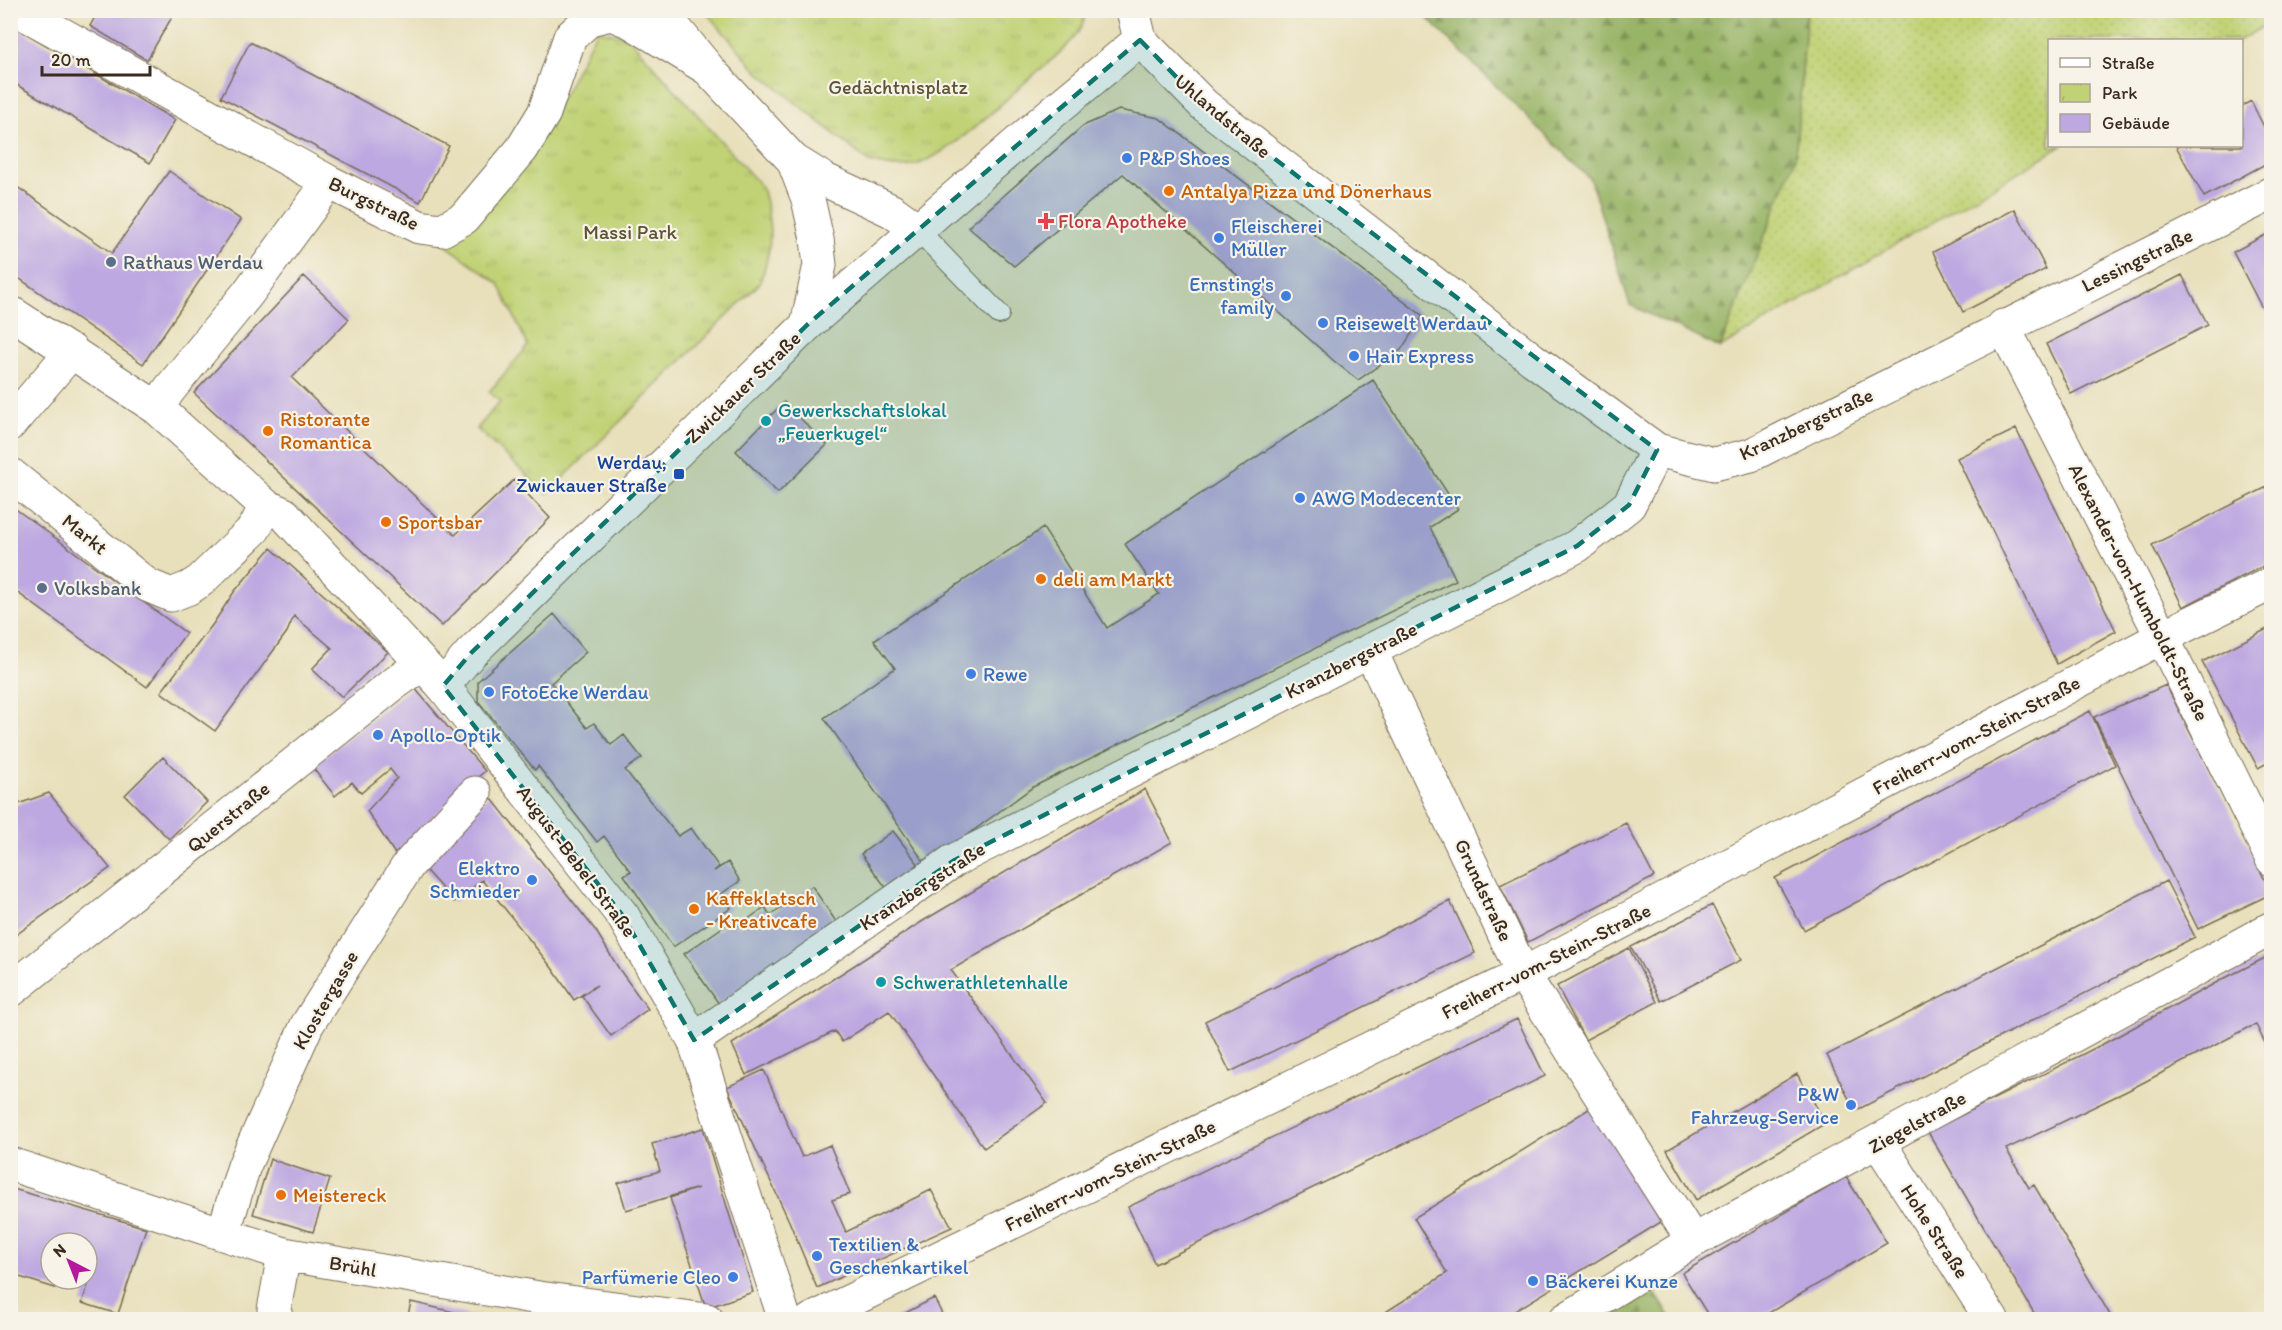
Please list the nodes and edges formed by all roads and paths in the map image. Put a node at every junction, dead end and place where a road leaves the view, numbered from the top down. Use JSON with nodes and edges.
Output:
{"nodes":[{"id":1,"x":18,"y":10,"type":"edge"},
{"id":2,"x":660,"y":10,"type":"edge"},
{"id":3,"x":1137,"y":26,"type":"edge"},
{"id":4,"x":711,"y":72,"type":"junction"},
{"id":5,"x":793,"y":160,"type":"junction"},
{"id":6,"x":329,"y":182,"type":"junction"},
{"id":7,"x":2271,"y":193,"type":"edge"},
{"id":8,"x":918,"y":229,"type":"junction"},
{"id":9,"x":10,"y":312,"type":"edge"},
{"id":10,"x":999,"y":314,"type":"dead end"},
{"id":11,"x":807,"y":325,"type":"junction"},
{"id":12,"x":2003,"y":326,"type":"junction"},
{"id":13,"x":72,"y":351,"type":"junction"},
{"id":14,"x":157,"y":408,"type":"junction"},
{"id":15,"x":10,"y":424,"type":"edge"},
{"id":16,"x":1657,"y":450,"type":"junction"},
{"id":17,"x":10,"y":474,"type":"edge"},
{"id":18,"x":266,"y":506,"type":"junction"},
{"id":19,"x":2271,"y":583,"type":"edge"},
{"id":20,"x":2162,"y":637,"type":"junction"},
{"id":21,"x":1370,"y":650,"type":"junction"},
{"id":22,"x":433,"y":675,"type":"junction"},
{"id":23,"x":475,"y":793,"type":"dead end"},
{"id":24,"x":2271,"y":859,"type":"edge"},
{"id":25,"x":2271,"y":928,"type":"edge"},
{"id":26,"x":1523,"y":974,"type":"junction"},
{"id":27,"x":10,"y":991,"type":"edge"},
{"id":28,"x":694,"y":1040,"type":"junction"},
{"id":29,"x":1878,"y":1143,"type":"junction"},
{"id":30,"x":10,"y":1164,"type":"edge"},
{"id":31,"x":223,"y":1234,"type":"junction"},
{"id":32,"x":1694,"y":1241,"type":"junction"},
{"id":33,"x":284,"y":1254,"type":"junction"},
{"id":34,"x":277,"y":1320,"type":"edge"},
{"id":35,"x":707,"y":1320,"type":"edge"},
{"id":36,"x":785,"y":1320,"type":"edge"},
{"id":37,"x":811,"y":1320,"type":"edge"},
{"id":38,"x":1566,"y":1320,"type":"edge"},
{"id":39,"x":1992,"y":1320,"type":"edge"}],
"edges":[{"from":1,"to":6,"type":"street","name":"Burgstraße"},
{"from":2,"to":4,"type":"street","name":"Zwickauer Straße"},
{"from":3,"to":8,"type":"street","name":"Uhlandstraße"},
{"from":3,"to":16,"type":"street","name":"Uhlandstraße"},
{"from":4,"to":5,"type":"street","name":"Zwickauer Straße"},
{"from":4,"to":6,"type":"street","name":"Burgstraße"},
{"from":5,"to":8,"type":"street"},
{"from":5,"to":11,"type":"street","name":"Zwickauer Straße"},
{"from":6,"to":14,"type":"street"},
{"from":7,"to":12,"type":"street","name":"Lessingstraße"},
{"from":8,"to":10,"type":"lane"},
{"from":8,"to":11,"type":"street","name":"Uhlandstraße"},
{"from":9,"to":13,"type":"street"},
{"from":11,"to":22,"type":"street","name":"Zwickauer Straße"},
{"from":12,"to":16,"type":"street","name":"Kranzbergstraße"},
{"from":12,"to":20,"type":"street","name":"Alexander-von-Humboldt-Straße"},
{"from":13,"to":14,"type":"street"},
{"from":13,"to":15,"type":"street"},
{"from":14,"to":18,"type":"street"},
{"from":16,"to":21,"type":"street","name":"Kranzbergstraße"},
{"from":17,"to":18,"type":"street","name":"Markt"},
{"from":18,"to":22,"type":"street"},
{"from":19,"to":20,"type":"street","name":"Freiherr-vom-Stein-Straße"},
{"from":20,"to":24,"type":"street","name":"Alexander-von-Humboldt-Straße"},
{"from":20,"to":26,"type":"street","name":"Freiherr-vom-Stein-Straße"},
{"from":21,"to":26,"type":"street","name":"Grundstraße"},
{"from":21,"to":28,"type":"street","name":"Kranzbergstraße"},
{"from":22,"to":27,"type":"street","name":"Querstraße"},
{"from":22,"to":28,"type":"street","name":"August-Bebel-Straße"},
{"from":23,"to":31,"type":"street","name":"Klostergasse"},
{"from":25,"to":29,"type":"street","name":"Ziegelstraße"},
{"from":26,"to":32,"type":"street","name":"Grundstraße"},
{"from":26,"to":37,"type":"street","name":"Freiherr-vom-Stein-Straße"},
{"from":28,"to":36,"type":"street","name":"August-Bebel-Straße"},
{"from":29,"to":32,"type":"street","name":"Ziegelstraße"},
{"from":29,"to":39,"type":"street","name":"Hohe Straße"},
{"from":30,"to":31,"type":"street","name":"Brühl"},
{"from":31,"to":33,"type":"street","name":"Brühl"},
{"from":32,"to":38,"type":"street","name":"Ziegelstraße"},
{"from":33,"to":34,"type":"street"},
{"from":33,"to":35,"type":"street","name":"Brühl"}]}
